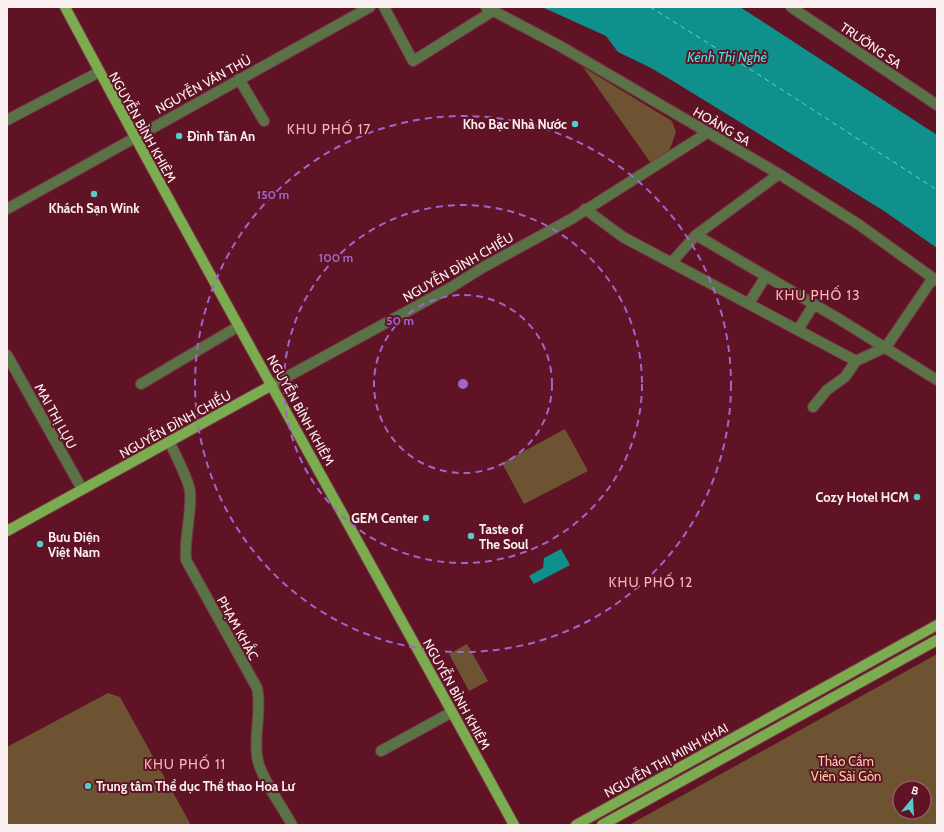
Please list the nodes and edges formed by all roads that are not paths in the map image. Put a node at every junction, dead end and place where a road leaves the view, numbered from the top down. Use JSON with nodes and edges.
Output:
{"nodes":[{"id":1,"x":65,"y":7,"type":"edge"},
{"id":2,"x":370,"y":7,"type":"edge"},
{"id":3,"x":384,"y":7,"type":"edge"},
{"id":4,"x":791,"y":7,"type":"edge"},
{"id":5,"x":489,"y":9,"type":"edge"},
{"id":6,"x":99,"y":72,"type":"junction"},
{"id":7,"x":239,"y":79,"type":"junction"},
{"id":8,"x":937,"y":105,"type":"edge"},
{"id":9,"x":7,"y":120,"type":"edge"},
{"id":10,"x":264,"y":121,"type":"dead end"},
{"id":11,"x":707,"y":133,"type":"junction"},
{"id":12,"x":134,"y":138,"type":"junction"},
{"id":13,"x":779,"y":174,"type":"junction"},
{"id":14,"x":7,"y":209,"type":"edge"},
{"id":15,"x":585,"y":209,"type":"junction"},
{"id":16,"x":696,"y":235,"type":"junction"},
{"id":17,"x":672,"y":262,"type":"junction"},
{"id":18,"x":766,"y":276,"type":"junction"},
{"id":19,"x":935,"y":280,"type":"edge"},
{"id":20,"x":749,"y":304,"type":"junction"},
{"id":21,"x":814,"y":304,"type":"junction"},
{"id":22,"x":240,"y":326,"type":"junction"},
{"id":23,"x":798,"y":330,"type":"junction"},
{"id":24,"x":886,"y":347,"type":"junction"},
{"id":25,"x":7,"y":355,"type":"edge"},
{"id":26,"x":856,"y":361,"type":"junction"},
{"id":27,"x":937,"y":380,"type":"edge"},
{"id":28,"x":141,"y":384,"type":"dead end"},
{"id":29,"x":272,"y":385,"type":"junction"},
{"id":30,"x":813,"y":407,"type":"dead end"},
{"id":31,"x":169,"y":442,"type":"junction"},
{"id":32,"x":82,"y":489,"type":"junction"},
{"id":33,"x":7,"y":531,"type":"edge"},
{"id":34,"x":937,"y":625,"type":"edge"},
{"id":35,"x":937,"y":640,"type":"edge"},
{"id":36,"x":452,"y":712,"type":"junction"},
{"id":37,"x":769,"y":718,"type":"junction"},
{"id":38,"x":775,"y":729,"type":"junction"},
{"id":39,"x":381,"y":751,"type":"dead end"},
{"id":40,"x":292,"y":825,"type":"edge"},
{"id":41,"x":514,"y":825,"type":"edge"},
{"id":42,"x":576,"y":825,"type":"edge"},
{"id":43,"x":602,"y":825,"type":"edge"}],
"edges":[{"from":1,"to":6,"type":"main road","name":"NGUYỄN BỈNH KHIÊM"},
{"from":2,"to":7,"type":"street","name":"NGUYỄN VĂN THỦ"},
{"from":3,"to":5,"type":"street"},
{"from":4,"to":8,"type":"street","name":"TRƯỜNG SA"},
{"from":5,"to":11,"type":"street","name":"HOÀNG SA"},
{"from":6,"to":9,"type":"street"},
{"from":6,"to":12,"type":"main road","name":"NGUYỄN BỈNH KHIÊM"},
{"from":7,"to":10,"type":"street"},
{"from":7,"to":12,"type":"street","name":"NGUYỄN VĂN THỦ"},
{"from":11,"to":13,"type":"street","name":"HOÀNG SA"},
{"from":11,"to":15,"type":"street","name":"NGUYỄN ĐÌNH CHIỂU"},
{"from":12,"to":14,"type":"street","name":"NGUYỄN VĂN THỦ"},
{"from":12,"to":22,"type":"main road","name":"NGUYỄN BỈNH KHIÊM"},
{"from":13,"to":16,"type":"street"},
{"from":13,"to":19,"type":"street","name":"HOÀNG SA"},
{"from":15,"to":17,"type":"street"},
{"from":15,"to":29,"type":"street","name":"NGUYỄN ĐÌNH CHIỂU"},
{"from":16,"to":17,"type":"street"},
{"from":16,"to":18,"type":"street"},
{"from":17,"to":20,"type":"street"},
{"from":18,"to":20,"type":"street"},
{"from":18,"to":21,"type":"street"},
{"from":19,"to":24,"type":"street"},
{"from":20,"to":23,"type":"street"},
{"from":21,"to":23,"type":"street"},
{"from":21,"to":24,"type":"street"},
{"from":22,"to":28,"type":"street"},
{"from":22,"to":29,"type":"main road","name":"NGUYỄN BỈNH KHIÊM"},
{"from":23,"to":26,"type":"street"},
{"from":24,"to":26,"type":"street"},
{"from":24,"to":27,"type":"street"},
{"from":25,"to":32,"type":"street","name":"MAI THỊ LỰU"},
{"from":26,"to":30,"type":"street"},
{"from":29,"to":31,"type":"main road","name":"NGUYỄN ĐÌNH CHIỂU"},
{"from":29,"to":36,"type":"main road","name":"NGUYỄN BỈNH KHIÊM"},
{"from":31,"to":32,"type":"main road","name":"NGUYỄN ĐÌNH CHIỂU"},
{"from":31,"to":40,"type":"street","name":"PHẠM KHẮC"},
{"from":32,"to":33,"type":"main road","name":"NGUYỄN ĐÌNH CHIỂU"},
{"from":34,"to":37,"type":"main road","name":"NGUYỄN THỊ MINH KHAI"},
{"from":35,"to":38,"type":"main road","name":"NGUYỄN THỊ MINH KHAI"},
{"from":36,"to":39,"type":"street"},
{"from":36,"to":41,"type":"main road","name":"NGUYỄN BỈNH KHIÊM"},
{"from":37,"to":38,"type":"main road"},
{"from":37,"to":42,"type":"main road","name":"NGUYỄN THỊ MINH KHAI"},
{"from":38,"to":43,"type":"main road","name":"NGUYỄN THỊ MINH KHAI"}]}
